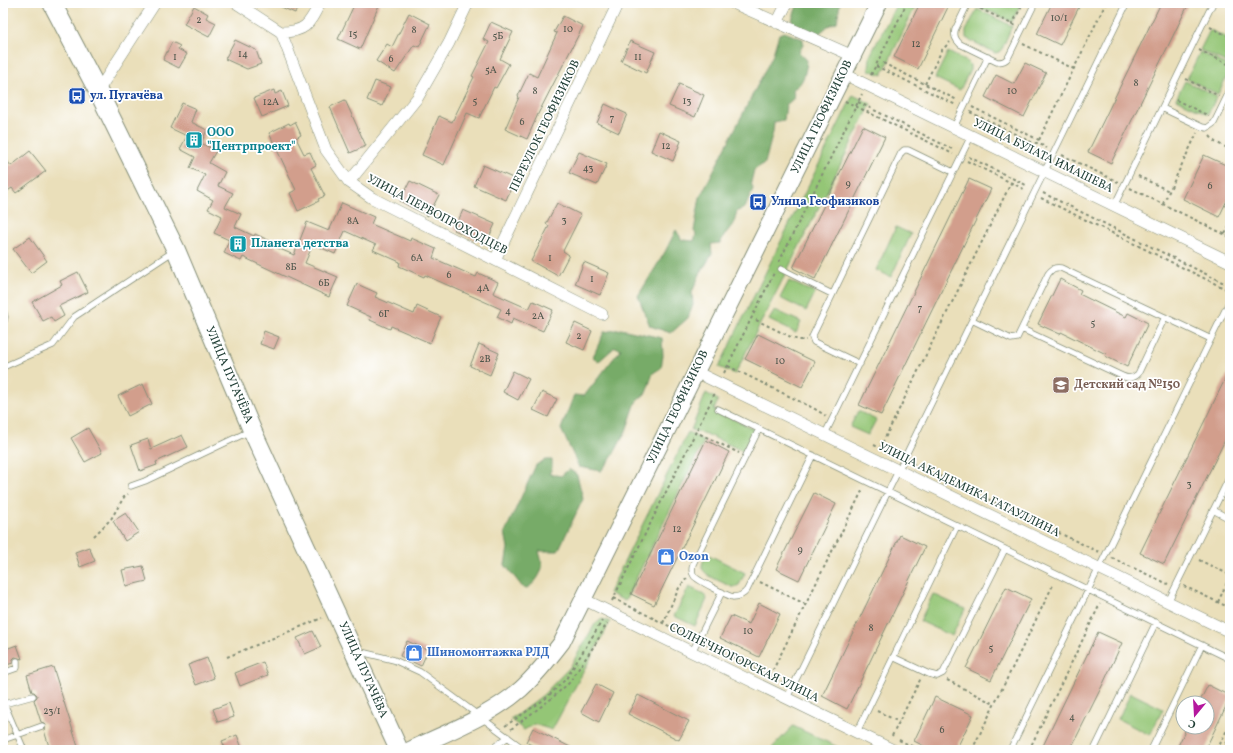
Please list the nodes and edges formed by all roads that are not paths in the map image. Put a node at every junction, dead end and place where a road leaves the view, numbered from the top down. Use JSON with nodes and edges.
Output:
{"nodes":[{"id":1,"x":52,"y":3,"type":"edge"},
{"id":2,"x":155,"y":3,"type":"edge"},
{"id":3,"x":236,"y":3,"type":"edge"},
{"id":4,"x":320,"y":3,"type":"edge"},
{"id":5,"x":468,"y":3,"type":"edge"},
{"id":6,"x":618,"y":3,"type":"edge"},
{"id":7,"x":733,"y":3,"type":"edge"},
{"id":8,"x":786,"y":3,"type":"edge"},
{"id":9,"x":879,"y":3,"type":"edge"},
{"id":10,"x":968,"y":3,"type":"edge"},
{"id":11,"x":1035,"y":3,"type":"edge"},
{"id":12,"x":1127,"y":3,"type":"edge"},
{"id":13,"x":1213,"y":3,"type":"edge"},
{"id":14,"x":776,"y":23,"type":"junction"},
{"id":15,"x":281,"y":32,"type":"junction"},
{"id":16,"x":853,"y":56,"type":"junction"},
{"id":17,"x":988,"y":58,"type":"junction"},
{"id":18,"x":844,"y":74,"type":"junction"},
{"id":19,"x":1230,"y":90,"type":"edge"},
{"id":20,"x":98,"y":91,"type":"junction"},
{"id":21,"x":1162,"y":108,"type":"junction"},
{"id":22,"x":954,"y":127,"type":"junction"},
{"id":23,"x":971,"y":136,"type":"junction"},
{"id":24,"x":953,"y":172,"type":"junction"},
{"id":25,"x":1044,"y":172,"type":"junction"},
{"id":26,"x":349,"y":182,"type":"junction"},
{"id":27,"x":1114,"y":206,"type":"junction"},
{"id":28,"x":176,"y":250,"type":"junction"},
{"id":29,"x":495,"y":260,"type":"junction"},
{"id":30,"x":1230,"y":262,"type":"edge"},
{"id":31,"x":781,"y":269,"type":"dead end"},
{"id":32,"x":832,"y":294,"type":"junction"},
{"id":33,"x":1230,"y":300,"type":"edge"},
{"id":34,"x":3,"y":310,"type":"edge"},
{"id":35,"x":602,"y":314,"type":"dead end"},
{"id":36,"x":1165,"y":318,"type":"junction"},
{"id":37,"x":972,"y":320,"type":"junction"},
{"id":38,"x":3,"y":324,"type":"edge"},
{"id":39,"x":1022,"y":329,"type":"junction"},
{"id":40,"x":1211,"y":339,"type":"junction"},
{"id":41,"x":860,"y":364,"type":"junction"},
{"id":42,"x":3,"y":367,"type":"edge"},
{"id":43,"x":696,"y":372,"type":"junction"},
{"id":44,"x":718,"y":409,"type":"dead end"},
{"id":45,"x":759,"y":429,"type":"junction"},
{"id":46,"x":252,"y":430,"type":"junction"},
{"id":47,"x":825,"y":434,"type":"junction"},
{"id":48,"x":813,"y":455,"type":"junction"},
{"id":49,"x":898,"y":470,"type":"junction"},
{"id":50,"x":1230,"y":476,"type":"edge"},
{"id":51,"x":131,"y":486,"type":"dead end"},
{"id":52,"x":888,"y":492,"type":"junction"},
{"id":53,"x":1213,"y":510,"type":"junction"},
{"id":54,"x":1230,"y":519,"type":"edge"},
{"id":55,"x":958,"y":526,"type":"junction"},
{"id":56,"x":1005,"y":549,"type":"junction"},
{"id":57,"x":1099,"y":568,"type":"junction"},
{"id":58,"x":1088,"y":590,"type":"junction"},
{"id":59,"x":722,"y":592,"type":"junction"},
{"id":60,"x":583,"y":599,"type":"junction"},
{"id":61,"x":1168,"y":602,"type":"junction"},
{"id":62,"x":1156,"y":622,"type":"junction"},
{"id":63,"x":1230,"y":632,"type":"edge"},
{"id":64,"x":1202,"y":645,"type":"junction"},
{"id":65,"x":353,"y":650,"type":"junction"},
{"id":66,"x":692,"y":652,"type":"junction"},
{"id":67,"x":893,"y":657,"type":"junction"},
{"id":68,"x":1230,"y":658,"type":"edge"},
{"id":69,"x":17,"y":661,"type":"dead end"},
{"id":70,"x":3,"y":673,"type":"edge"},
{"id":71,"x":33,"y":696,"type":"dead end"},
{"id":72,"x":787,"y":698,"type":"junction"},
{"id":73,"x":4,"y":702,"type":"edge"},
{"id":74,"x":6,"y":713,"type":"edge"},
{"id":75,"x":479,"y":717,"type":"junction"},
{"id":76,"x":42,"y":726,"type":"dead end"},
{"id":77,"x":857,"y":732,"type":"junction"},
{"id":78,"x":17,"y":734,"type":"junction"},
{"id":79,"x":503,"y":734,"type":"junction"},
{"id":80,"x":3,"y":740,"type":"edge"},
{"id":81,"x":1096,"y":749,"type":"edge"},
{"id":82,"x":24,"y":750,"type":"edge"},
{"id":83,"x":399,"y":750,"type":"edge"},
{"id":84,"x":410,"y":750,"type":"edge"},
{"id":85,"x":490,"y":750,"type":"edge"},
{"id":86,"x":525,"y":750,"type":"edge"},
{"id":87,"x":893,"y":750,"type":"edge"},
{"id":88,"x":1010,"y":750,"type":"edge"},
{"id":89,"x":1151,"y":750,"type":"edge"}],
"edges":[{"from":1,"to":20,"type":"main road","name":"УЛИЦА ПУГАЧЁВА"},
{"from":2,"to":20,"type":"street"},
{"from":3,"to":15,"type":"street"},
{"from":4,"to":15,"type":"street"},
{"from":5,"to":26,"type":"street"},
{"from":6,"to":29,"type":"street","name":"ПЕРЕУЛОК ГЕОФИЗИКОВ"},
{"from":7,"to":14,"type":"street"},
{"from":8,"to":14,"type":"street"},
{"from":9,"to":16,"type":"street","name":"УЛИЦА ГЕОФИЗИКОВ"},
{"from":10,"to":17,"type":"lane"},
{"from":11,"to":17,"type":"lane"},
{"from":12,"to":25,"type":"lane"},
{"from":13,"to":21,"type":"lane"},
{"from":14,"to":16,"type":"street"},
{"from":15,"to":26,"type":"street","name":"УЛИЦА ПЕРВОПРОХОДЦЕВ"},
{"from":16,"to":18,"type":"street","name":"УЛИЦА ГЕОФИЗИКОВ"},
{"from":17,"to":22,"type":"lane"},
{"from":18,"to":22,"type":"street","name":"УЛИЦА БУЛАТА ИМАШЕВА"},
{"from":18,"to":43,"type":"street","name":"УЛИЦА ГЕОФИЗИКОВ"},
{"from":19,"to":21,"type":"lane"},
{"from":20,"to":28,"type":"main road","name":"УЛИЦА ПУГАЧЁВА"},
{"from":21,"to":27,"type":"lane"},
{"from":22,"to":23,"type":"street","name":"УЛИЦА БУЛАТА ИМАШЕВА"},
{"from":23,"to":24,"type":"lane"},
{"from":23,"to":25,"type":"street","name":"УЛИЦА БУЛАТА ИМАШЕВА"},
{"from":24,"to":32,"type":"lane"},
{"from":24,"to":41,"type":"lane"},
{"from":25,"to":27,"type":"street","name":"УЛИЦА БУЛАТА ИМАШЕВА"},
{"from":25,"to":37,"type":"lane"},
{"from":26,"to":29,"type":"street","name":"УЛИЦА ПЕРВОПРОХОДЦЕВ"},
{"from":27,"to":30,"type":"street","name":"УЛИЦА БУЛАТА ИМАШЕВА"},
{"from":28,"to":42,"type":"lane"},
{"from":28,"to":46,"type":"main road","name":"УЛИЦА ПУГАЧЁВА"},
{"from":29,"to":35,"type":"street","name":"УЛИЦА ПЕРВОПРОХОДЦЕВ"},
{"from":31,"to":32,"type":"lane"},
{"from":32,"to":41,"type":"lane"},
{"from":33,"to":40,"type":"lane"},
{"from":34,"to":38,"type":"lane"},
{"from":36,"to":39,"type":"lane"},
{"from":36,"to":39,"type":"lane"},
{"from":36,"to":40,"type":"lane"},
{"from":37,"to":39,"type":"lane"},
{"from":37,"to":49,"type":"lane"},
{"from":40,"to":57,"type":"lane"},
{"from":41,"to":47,"type":"lane"},
{"from":43,"to":47,"type":"street","name":"УЛИЦА АКАДЕМИКА ГАТАУЛЛИНА"},
{"from":43,"to":60,"type":"street","name":"УЛИЦА ГЕОФИЗИКОВ"},
{"from":44,"to":45,"type":"lane"},
{"from":45,"to":48,"type":"lane"},
{"from":45,"to":59,"type":"lane"},
{"from":46,"to":51,"type":"lane"},
{"from":46,"to":65,"type":"main road","name":"УЛИЦА ПУГАЧЁВА"},
{"from":47,"to":49,"type":"street","name":"УЛИЦА АКАДЕМИКА ГАТАУЛЛИНА"},
{"from":48,"to":52,"type":"lane"},
{"from":48,"to":59,"type":"lane"},
{"from":49,"to":52,"type":"lane"},
{"from":49,"to":57,"type":"street","name":"УЛИЦА АКАДЕМИКА ГАТАУЛЛИНА"},
{"from":50,"to":53,"type":"lane"},
{"from":52,"to":55,"type":"lane"},
{"from":52,"to":72,"type":"lane"},
{"from":53,"to":54,"type":"lane"},
{"from":53,"to":61,"type":"lane"},
{"from":55,"to":56,"type":"lane"},
{"from":55,"to":67,"type":"lane"},
{"from":56,"to":58,"type":"lane"},
{"from":56,"to":67,"type":"lane"},
{"from":57,"to":58,"type":"lane"},
{"from":57,"to":61,"type":"street","name":"УЛИЦА АКАДЕМИКА ГАТАУЛЛИНА"},
{"from":58,"to":62,"type":"lane"},
{"from":58,"to":88,"type":"lane"},
{"from":59,"to":66,"type":"lane"},
{"from":60,"to":66,"type":"street","name":"СОЛНЕЧНОГОРСКАЯ УЛИЦА"},
{"from":60,"to":75,"type":"street","name":"УЛИЦА ГЕОФИЗИКОВ"},
{"from":61,"to":63,"type":"street","name":"УЛИЦА АКАДЕМИКА ГАТАУЛЛИНА"},
{"from":62,"to":64,"type":"lane"},
{"from":62,"to":81,"type":"lane"},
{"from":64,"to":68,"type":"lane"},
{"from":64,"to":89,"type":"lane"},
{"from":65,"to":75,"type":"lane"},
{"from":65,"to":83,"type":"main road","name":"УЛИЦА ПУГАЧЁВА"},
{"from":66,"to":72,"type":"street","name":"СОЛНЕЧНОГОРСКАЯ УЛИЦА"},
{"from":67,"to":77,"type":"lane"},
{"from":69,"to":70,"type":"lane"},
{"from":71,"to":73,"type":"lane"},
{"from":72,"to":77,"type":"street","name":"СОЛНЕЧНОГОРСКАЯ УЛИЦА"},
{"from":73,"to":74,"type":"lane"},
{"from":74,"to":78,"type":"lane"},
{"from":75,"to":79,"type":"lane"},
{"from":75,"to":84,"type":"street","name":"УЛИЦА ГЕОФИЗИКОВ"},
{"from":76,"to":78,"type":"lane"},
{"from":77,"to":87,"type":"street","name":"СОЛНЕЧНОГОРСКАЯ УЛИЦА"},
{"from":78,"to":80,"type":"lane"},
{"from":78,"to":82,"type":"lane"},
{"from":79,"to":85,"type":"lane"},
{"from":79,"to":86,"type":"lane"}]}
